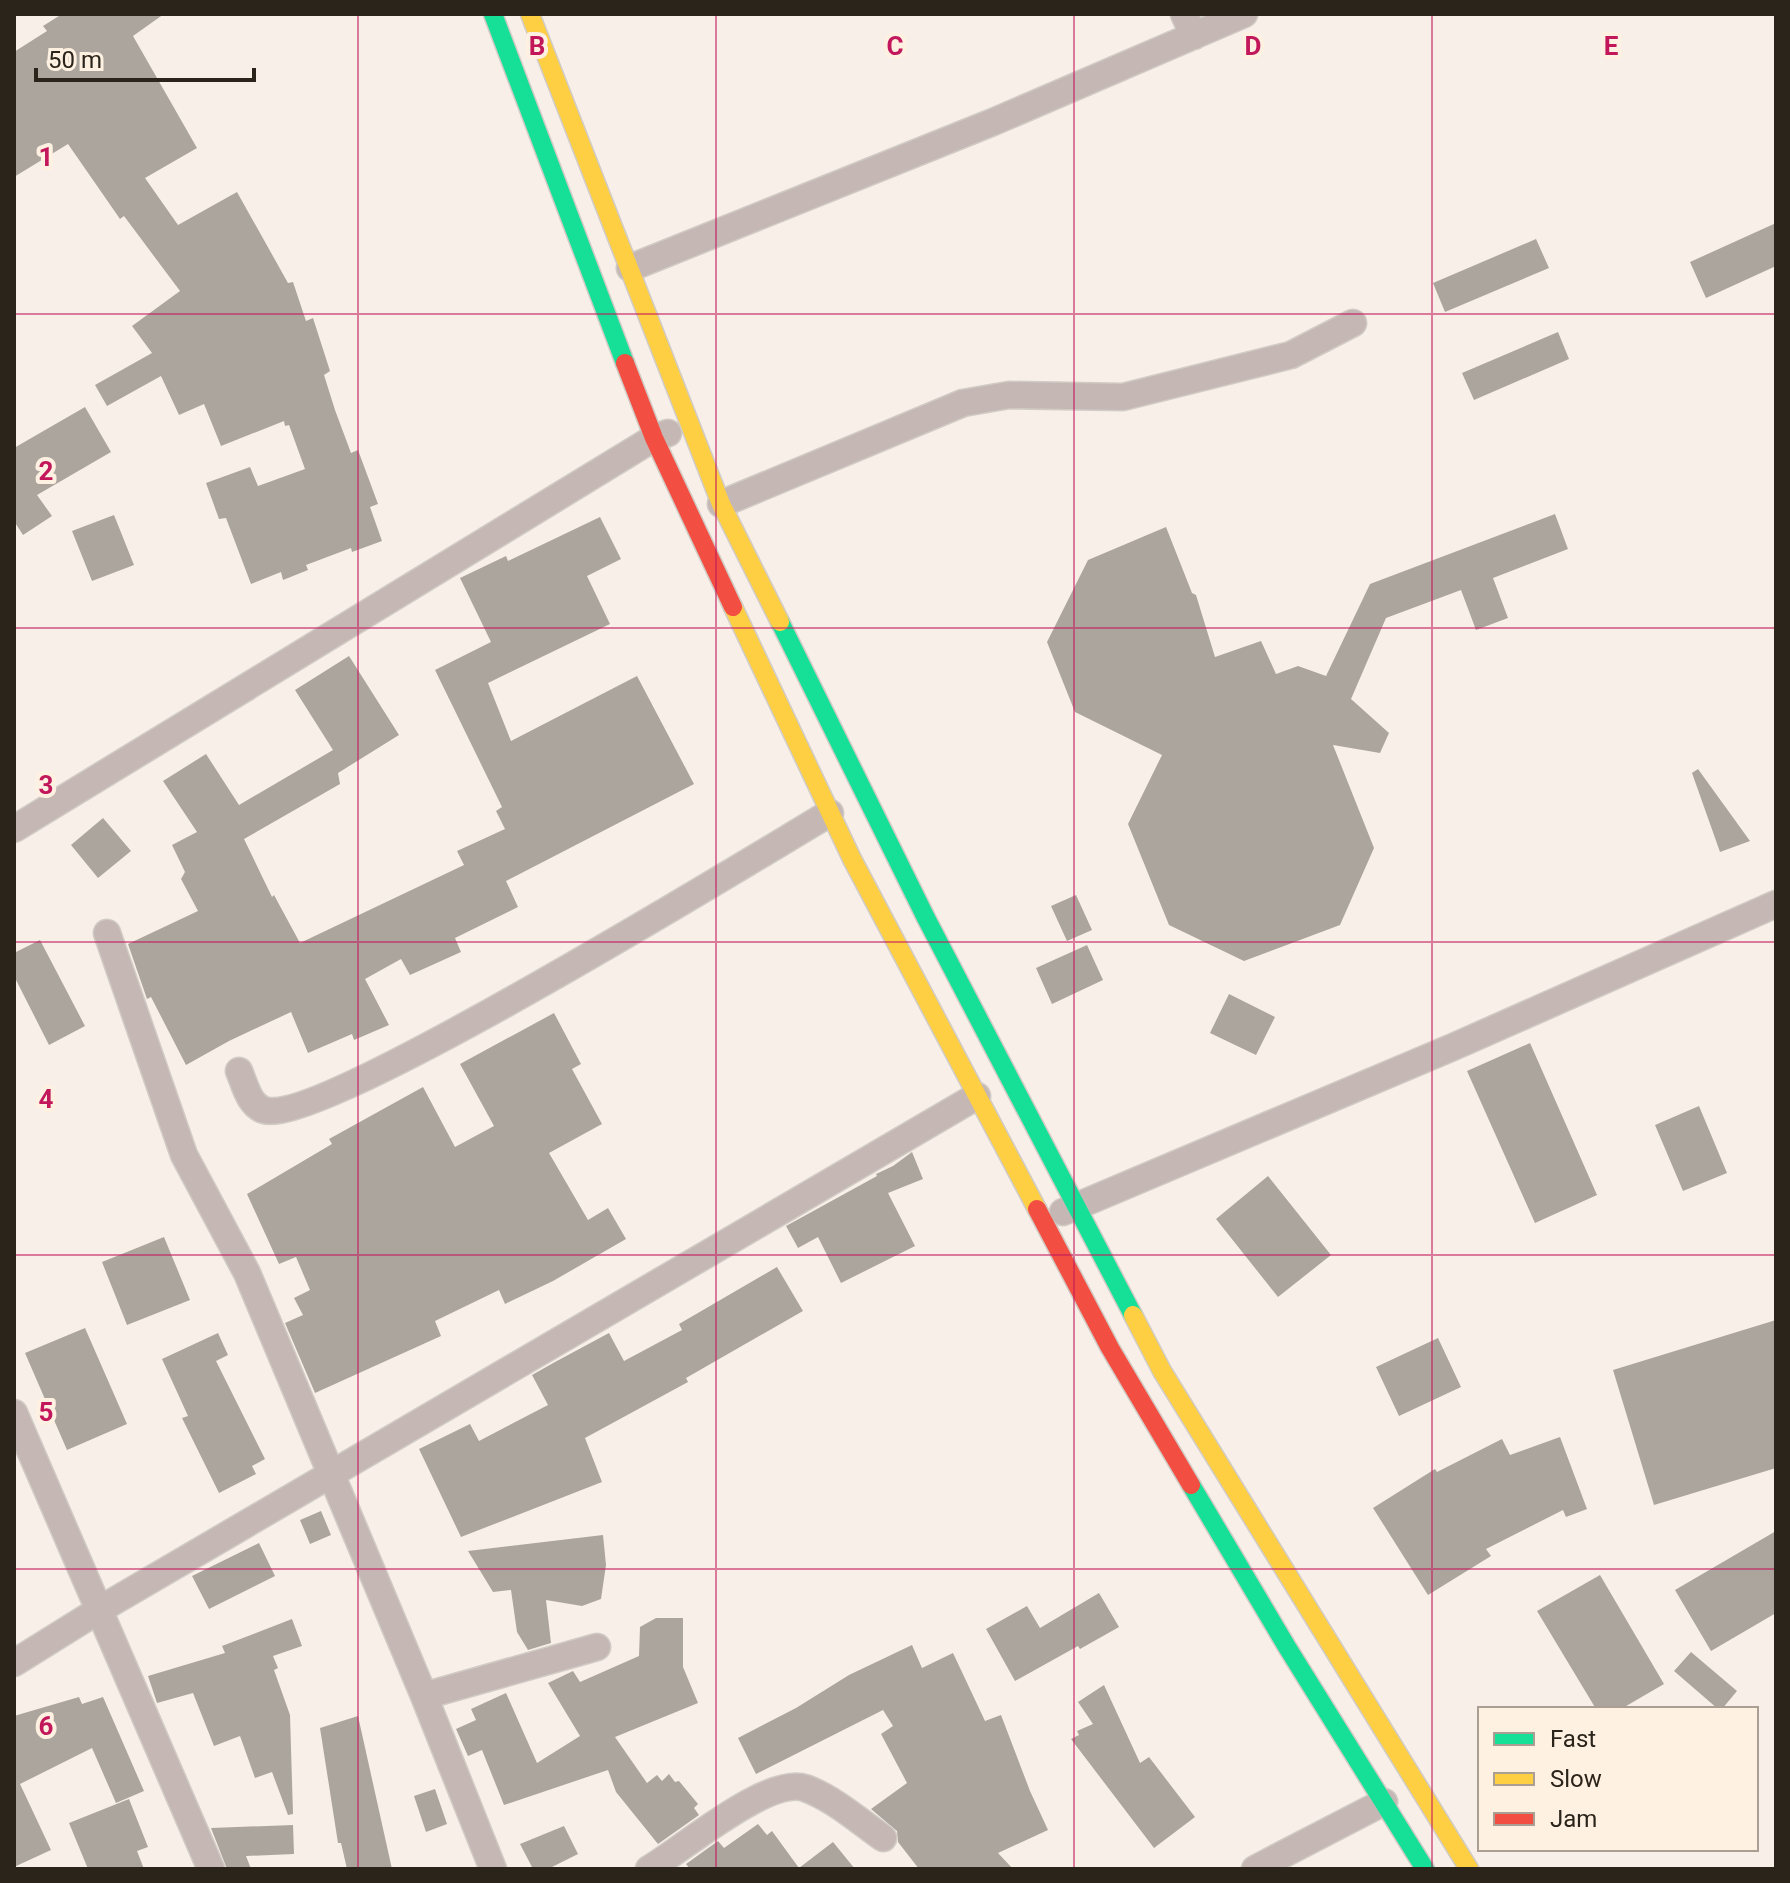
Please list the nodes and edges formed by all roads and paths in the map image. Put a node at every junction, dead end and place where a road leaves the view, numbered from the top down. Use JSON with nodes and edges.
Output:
{"nodes":[{"id":1,"x":493,"y":14,"type":"edge"},
{"id":2,"x":530,"y":14,"type":"edge"},
{"id":3,"x":1244,"y":14,"type":"edge"},
{"id":4,"x":1189,"y":25,"type":"edge"},
{"id":5,"x":630,"y":268,"type":"junction"},
{"id":6,"x":1353,"y":323,"type":"dead end"},
{"id":7,"x":689,"y":425,"type":"junction"},
{"id":8,"x":654,"y":438,"type":"junction"},
{"id":9,"x":721,"y":504,"type":"junction"},
{"id":10,"x":830,"y":813,"type":"junction"},
{"id":11,"x":14,"y":829,"type":"edge"},
{"id":12,"x":1776,"y":904,"type":"edge"},
{"id":13,"x":107,"y":933,"type":"dead end"},
{"id":14,"x":239,"y":1071,"type":"dead end"},
{"id":15,"x":977,"y":1096,"type":"junction"},
{"id":16,"x":1076,"y":1205,"type":"junction"},
{"id":17,"x":1044,"y":1223,"type":"junction"},
{"id":18,"x":14,"y":1413,"type":"edge"},
{"id":19,"x":331,"y":1475,"type":"junction"},
{"id":20,"x":99,"y":1610,"type":"junction"},
{"id":21,"x":597,"y":1647,"type":"dead end"},
{"id":22,"x":14,"y":1663,"type":"edge"},
{"id":23,"x":424,"y":1696,"type":"junction"},
{"id":24,"x":1384,"y":1802,"type":"junction"},
{"id":25,"x":883,"y":1838,"type":"dead end"},
{"id":26,"x":211,"y":1869,"type":"edge"},
{"id":27,"x":493,"y":1869,"type":"edge"},
{"id":28,"x":649,"y":1869,"type":"edge"},
{"id":29,"x":1255,"y":1869,"type":"edge"},
{"id":30,"x":1425,"y":1869,"type":"edge"},
{"id":31,"x":1469,"y":1869,"type":"edge"}],
"edges":[{"from":1,"to":8,"type":"main road"},
{"from":2,"to":5,"type":"main road"},
{"from":3,"to":4,"type":"street"},
{"from":4,"to":5,"type":"street"},
{"from":5,"to":7,"type":"main road"},
{"from":6,"to":9,"type":"street"},
{"from":7,"to":8,"type":"street"},
{"from":7,"to":9,"type":"main road"},
{"from":8,"to":10,"type":"main road"},
{"from":8,"to":11,"type":"street"},
{"from":9,"to":16,"type":"main road"},
{"from":10,"to":14,"type":"street"},
{"from":10,"to":15,"type":"main road"},
{"from":12,"to":16,"type":"street"},
{"from":13,"to":19,"type":"street"},
{"from":15,"to":17,"type":"main road"},
{"from":15,"to":19,"type":"street"},
{"from":16,"to":17,"type":"street"},
{"from":16,"to":31,"type":"main road"},
{"from":17,"to":24,"type":"main road"},
{"from":18,"to":20,"type":"street"},
{"from":19,"to":20,"type":"street"},
{"from":19,"to":23,"type":"street"},
{"from":20,"to":22,"type":"street"},
{"from":20,"to":26,"type":"street"},
{"from":21,"to":23,"type":"street"},
{"from":23,"to":27,"type":"street"},
{"from":24,"to":29,"type":"street"},
{"from":24,"to":30,"type":"main road"},
{"from":25,"to":28,"type":"street"}]}
